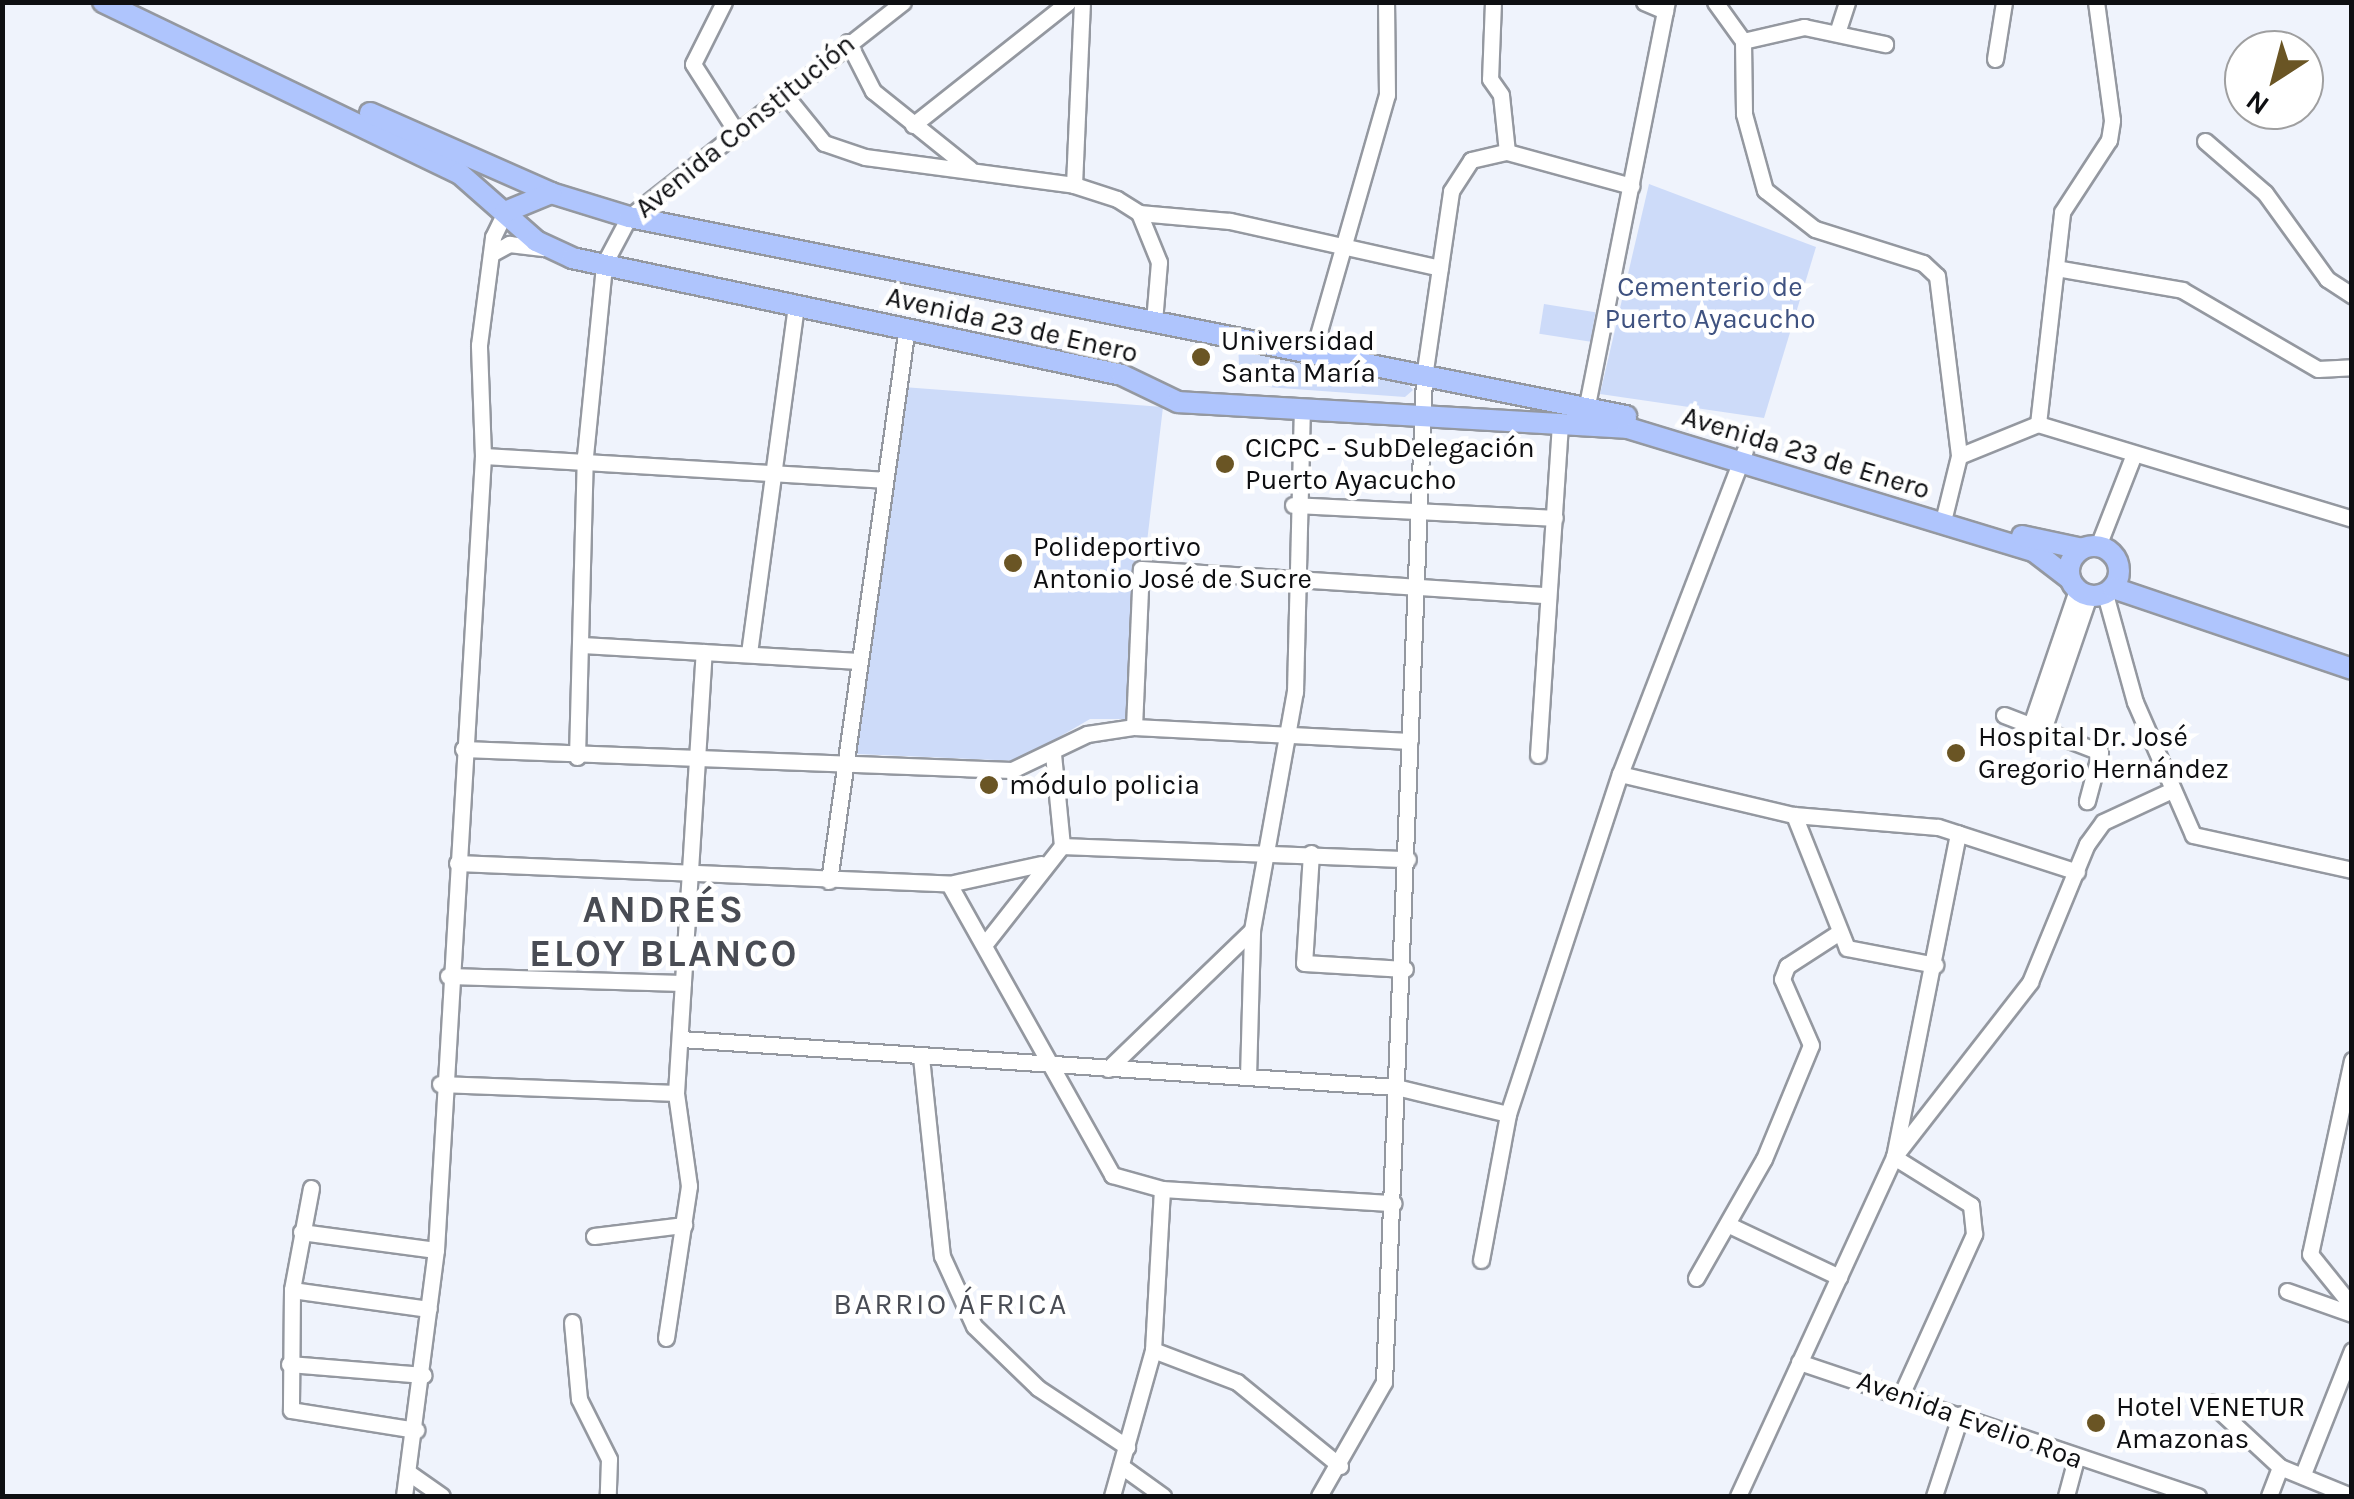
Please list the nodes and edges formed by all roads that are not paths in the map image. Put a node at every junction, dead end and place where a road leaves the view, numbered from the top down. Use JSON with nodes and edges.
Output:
{"nodes":[{"id":1,"x":103,"y":2,"type":"edge"},
{"id":2,"x":127,"y":2,"type":"edge"},
{"id":3,"x":724,"y":2,"type":"edge"},
{"id":4,"x":903,"y":2,"type":"edge"},
{"id":5,"x":1068,"y":2,"type":"edge"},
{"id":6,"x":1082,"y":2,"type":"edge"},
{"id":7,"x":1386,"y":2,"type":"edge"},
{"id":8,"x":1494,"y":2,"type":"edge"},
{"id":9,"x":1644,"y":2,"type":"edge"},
{"id":10,"x":1715,"y":2,"type":"edge"},
{"id":11,"x":1847,"y":2,"type":"edge"},
{"id":12,"x":2004,"y":2,"type":"edge"},
{"id":13,"x":2096,"y":2,"type":"edge"},
{"id":14,"x":1666,"y":7,"type":"edge"},
{"id":15,"x":1838,"y":33,"type":"junction"},
{"id":16,"x":1742,"y":41,"type":"junction"},
{"id":17,"x":848,"y":42,"type":"junction"},
{"id":18,"x":1884,"y":44,"type":"dead end"},
{"id":19,"x":1996,"y":59,"type":"dead end"},
{"id":20,"x":785,"y":95,"type":"junction"},
{"id":21,"x":913,"y":125,"type":"junction"},
{"id":22,"x":734,"y":128,"type":"junction"},
{"id":23,"x":2205,"y":142,"type":"dead end"},
{"id":24,"x":1507,"y":152,"type":"junction"},
{"id":25,"x":973,"y":172,"type":"junction"},
{"id":26,"x":1074,"y":185,"type":"junction"},
{"id":27,"x":1631,"y":186,"type":"junction"},
{"id":28,"x":551,"y":194,"type":"junction"},
{"id":29,"x":527,"y":200,"type":"junction"},
{"id":30,"x":505,"y":212,"type":"junction"},
{"id":31,"x":1138,"y":213,"type":"junction"},
{"id":32,"x":629,"y":217,"type":"junction"},
{"id":33,"x":526,"y":233,"type":"junction"},
{"id":34,"x":1344,"y":243,"type":"junction"},
{"id":35,"x":547,"y":248,"type":"junction"},
{"id":36,"x":491,"y":254,"type":"junction"},
{"id":37,"x":604,"y":264,"type":"junction"},
{"id":38,"x":1440,"y":268,"type":"junction"},
{"id":39,"x":2061,"y":269,"type":"junction"},
{"id":40,"x":2352,"y":295,"type":"edge"},
{"id":41,"x":796,"y":304,"type":"junction"},
{"id":42,"x":1154,"y":320,"type":"junction"},
{"id":43,"x":907,"y":327,"type":"junction"},
{"id":44,"x":1314,"y":349,"type":"junction"},
{"id":45,"x":2352,"y":367,"type":"edge"},
{"id":46,"x":1424,"y":377,"type":"junction"},
{"id":47,"x":1302,"y":410,"type":"junction"},
{"id":48,"x":1427,"y":416,"type":"junction"},
{"id":49,"x":1585,"y":416,"type":"junction"},
{"id":50,"x":1560,"y":424,"type":"junction"},
{"id":51,"x":2038,"y":424,"type":"junction"},
{"id":52,"x":2134,"y":454,"type":"junction"},
{"id":53,"x":1743,"y":455,"type":"junction"},
{"id":54,"x":484,"y":456,"type":"junction"},
{"id":55,"x":585,"y":456,"type":"junction"},
{"id":56,"x":1960,"y":456,"type":"junction"},
{"id":57,"x":770,"y":468,"type":"junction"},
{"id":58,"x":884,"y":480,"type":"junction"},
{"id":59,"x":1293,"y":505,"type":"junction"},
{"id":60,"x":1420,"y":510,"type":"junction"},
{"id":61,"x":1945,"y":513,"type":"junction"},
{"id":62,"x":1555,"y":518,"type":"junction"},
{"id":63,"x":2352,"y":519,"type":"edge"},
{"id":64,"x":2090,"y":548,"type":"junction"},
{"id":65,"x":1300,"y":576,"type":"junction"},
{"id":66,"x":1418,"y":586,"type":"junction"},
{"id":67,"x":2095,"y":586,"type":"junction"},
{"id":68,"x":1547,"y":595,"type":"junction"},
{"id":69,"x":581,"y":644,"type":"junction"},
{"id":70,"x":704,"y":652,"type":"junction"},
{"id":71,"x":749,"y":653,"type":"junction"},
{"id":72,"x":856,"y":661,"type":"junction"},
{"id":73,"x":2352,"y":662,"type":"edge"},
{"id":74,"x":2352,"y":669,"type":"edge"},
{"id":75,"x":2004,"y":715,"type":"dead end"},
{"id":76,"x":1134,"y":727,"type":"junction"},
{"id":77,"x":2037,"y":727,"type":"junction"},
{"id":78,"x":1284,"y":732,"type":"junction"},
{"id":79,"x":1410,"y":741,"type":"junction"},
{"id":80,"x":463,"y":749,"type":"junction"},
{"id":81,"x":1053,"y":754,"type":"junction"},
{"id":82,"x":1538,"y":755,"type":"dead end"},
{"id":83,"x":576,"y":756,"type":"junction"},
{"id":84,"x":694,"y":760,"type":"junction"},
{"id":85,"x":845,"y":761,"type":"junction"},
{"id":86,"x":1620,"y":774,"type":"junction"},
{"id":87,"x":2170,"y":791,"type":"junction"},
{"id":88,"x":2087,"y":801,"type":"dead end"},
{"id":89,"x":1794,"y":816,"type":"junction"},
{"id":90,"x":1958,"y":833,"type":"junction"},
{"id":91,"x":1062,"y":846,"type":"junction"},
{"id":92,"x":1268,"y":850,"type":"junction"},
{"id":93,"x":1311,"y":853,"type":"junction"},
{"id":94,"x":1408,"y":859,"type":"junction"},
{"id":95,"x":457,"y":863,"type":"junction"},
{"id":96,"x":1041,"y":864,"type":"junction"},
{"id":97,"x":2352,"y":870,"type":"edge"},
{"id":98,"x":686,"y":872,"type":"junction"},
{"id":99,"x":2077,"y":872,"type":"junction"},
{"id":100,"x":830,"y":881,"type":"junction"},
{"id":101,"x":949,"y":884,"type":"junction"},
{"id":102,"x":1252,"y":930,"type":"junction"},
{"id":103,"x":1835,"y":935,"type":"junction"},
{"id":104,"x":984,"y":945,"type":"junction"},
{"id":105,"x":1935,"y":965,"type":"junction"},
{"id":106,"x":1405,"y":968,"type":"junction"},
{"id":107,"x":448,"y":976,"type":"junction"},
{"id":108,"x":683,"y":983,"type":"junction"},
{"id":109,"x":681,"y":1039,"type":"junction"},
{"id":110,"x":922,"y":1057,"type":"junction"},
{"id":111,"x":1043,"y":1059,"type":"junction"},
{"id":112,"x":2352,"y":1060,"type":"edge"},
{"id":113,"x":1108,"y":1069,"type":"junction"},
{"id":114,"x":1248,"y":1077,"type":"junction"},
{"id":115,"x":440,"y":1084,"type":"junction"},
{"id":116,"x":1396,"y":1087,"type":"junction"},
{"id":117,"x":676,"y":1092,"type":"junction"},
{"id":118,"x":1508,"y":1114,"type":"junction"},
{"id":119,"x":1894,"y":1158,"type":"junction"},
{"id":120,"x":311,"y":1188,"type":"dead end"},
{"id":121,"x":1162,"y":1189,"type":"junction"},
{"id":122,"x":1394,"y":1202,"type":"junction"},
{"id":123,"x":684,"y":1225,"type":"junction"},
{"id":124,"x":1729,"y":1226,"type":"junction"},
{"id":125,"x":301,"y":1232,"type":"junction"},
{"id":126,"x":594,"y":1236,"type":"dead end"},
{"id":127,"x":436,"y":1250,"type":"junction"},
{"id":128,"x":1481,"y":1260,"type":"dead end"},
{"id":129,"x":1839,"y":1276,"type":"junction"},
{"id":130,"x":1696,"y":1278,"type":"dead end"},
{"id":131,"x":292,"y":1290,"type":"junction"},
{"id":132,"x":2288,"y":1291,"type":"dead end"},
{"id":133,"x":429,"y":1309,"type":"junction"},
{"id":134,"x":2352,"y":1310,"type":"edge"},
{"id":135,"x":572,"y":1322,"type":"dead end"},
{"id":136,"x":666,"y":1338,"type":"dead end"},
{"id":137,"x":1153,"y":1350,"type":"junction"},
{"id":138,"x":2352,"y":1350,"type":"edge"},
{"id":139,"x":1798,"y":1362,"type":"junction"},
{"id":140,"x":289,"y":1364,"type":"junction"},
{"id":141,"x":424,"y":1375,"type":"junction"},
{"id":142,"x":1902,"y":1393,"type":"junction"},
{"id":143,"x":2210,"y":1402,"type":"dead end"},
{"id":144,"x":1961,"y":1414,"type":"junction"},
{"id":145,"x":416,"y":1430,"type":"junction"},
{"id":146,"x":1127,"y":1447,"type":"junction"},
{"id":147,"x":2076,"y":1459,"type":"junction"},
{"id":148,"x":1340,"y":1466,"type":"junction"},
{"id":149,"x":2280,"y":1467,"type":"junction"},
{"id":150,"x":1124,"y":1468,"type":"junction"},
{"id":151,"x":409,"y":1473,"type":"junction"},
{"id":152,"x":2303,"y":1474,"type":"junction"},
{"id":153,"x":2166,"y":1492,"type":"edge"},
{"id":154,"x":404,"y":1496,"type":"edge"},
{"id":155,"x":442,"y":1496,"type":"edge"},
{"id":156,"x":608,"y":1496,"type":"edge"},
{"id":157,"x":1112,"y":1496,"type":"edge"},
{"id":158,"x":1163,"y":1496,"type":"edge"},
{"id":159,"x":1319,"y":1496,"type":"edge"},
{"id":160,"x":1738,"y":1496,"type":"edge"},
{"id":161,"x":1934,"y":1496,"type":"edge"},
{"id":162,"x":2066,"y":1496,"type":"edge"},
{"id":163,"x":2198,"y":1496,"type":"edge"},
{"id":164,"x":2269,"y":1496,"type":"edge"},
{"id":165,"x":2351,"y":1496,"type":"edge"}],
"edges":[{"from":1,"to":30,"type":"main road","name":"Avenida 23 de Enero"},
{"from":2,"to":28,"type":"main road","name":"Avenida 23 de Enero"},
{"from":3,"to":22,"type":"street"},
{"from":4,"to":17,"type":"street","name":"Avenida Constitución"},
{"from":5,"to":21,"type":"street"},
{"from":6,"to":26,"type":"street"},
{"from":7,"to":34,"type":"street"},
{"from":8,"to":24,"type":"street"},
{"from":9,"to":14,"type":"street"},
{"from":10,"to":16,"type":"street"},
{"from":11,"to":15,"type":"street"},
{"from":12,"to":19,"type":"street"},
{"from":13,"to":39,"type":"street"},
{"from":14,"to":27,"type":"street"},
{"from":15,"to":16,"type":"street"},
{"from":15,"to":18,"type":"street"},
{"from":16,"to":56,"type":"street"},
{"from":17,"to":20,"type":"street","name":"Avenida Constitución"},
{"from":17,"to":21,"type":"street"},
{"from":20,"to":22,"type":"street","name":"Avenida Constitución"},
{"from":20,"to":25,"type":"street"},
{"from":21,"to":25,"type":"street"},
{"from":22,"to":32,"type":"street","name":"Avenida Constitución"},
{"from":23,"to":40,"type":"street"},
{"from":24,"to":27,"type":"street"},
{"from":24,"to":38,"type":"street"},
{"from":25,"to":26,"type":"street"},
{"from":26,"to":31,"type":"street"},
{"from":27,"to":49,"type":"street"},
{"from":28,"to":29,"type":"main road"},
{"from":28,"to":32,"type":"main road","name":"Avenida 23 de Enero"},
{"from":29,"to":30,"type":"main road"},
{"from":29,"to":33,"type":"main road"},
{"from":30,"to":33,"type":"main road","name":"Avenida 23 de Enero"},
{"from":30,"to":36,"type":"street"},
{"from":31,"to":34,"type":"street"},
{"from":31,"to":42,"type":"street"},
{"from":32,"to":37,"type":"street","name":"Avenida Constitución"},
{"from":32,"to":42,"type":"main road","name":"Avenida 23 de Enero"},
{"from":33,"to":35,"type":"main road","name":"Avenida 23 de Enero"},
{"from":34,"to":38,"type":"street"},
{"from":34,"to":44,"type":"street"},
{"from":35,"to":36,"type":"street"},
{"from":35,"to":37,"type":"main road","name":"Avenida 23 de Enero"},
{"from":36,"to":54,"type":"street"},
{"from":37,"to":41,"type":"main road","name":"Avenida 23 de Enero"},
{"from":37,"to":55,"type":"street"},
{"from":38,"to":46,"type":"street"},
{"from":39,"to":45,"type":"street"},
{"from":39,"to":51,"type":"street"},
{"from":41,"to":43,"type":"main road","name":"Avenida 23 de Enero"},
{"from":41,"to":57,"type":"street"},
{"from":42,"to":44,"type":"main road","name":"Avenida 23 de Enero"},
{"from":43,"to":47,"type":"main road","name":"Avenida 23 de Enero"},
{"from":43,"to":58,"type":"street"},
{"from":44,"to":46,"type":"main road","name":"Avenida 23 de Enero"},
{"from":46,"to":48,"type":"street"},
{"from":46,"to":49,"type":"main road","name":"Avenida 23 de Enero"},
{"from":47,"to":48,"type":"main road","name":"Avenida 23 de Enero"},
{"from":47,"to":59,"type":"street"},
{"from":48,"to":50,"type":"main road","name":"Avenida 23 de Enero"},
{"from":48,"to":60,"type":"street"},
{"from":49,"to":50,"type":"main road","name":"Avenida 23 de Enero"},
{"from":49,"to":53,"type":"main road","name":"Avenida 23 de Enero"},
{"from":50,"to":62,"type":"street"},
{"from":51,"to":52,"type":"street"},
{"from":51,"to":56,"type":"street"},
{"from":52,"to":63,"type":"street"},
{"from":52,"to":64,"type":"street"},
{"from":53,"to":61,"type":"main road","name":"Avenida 23 de Enero"},
{"from":53,"to":67,"type":"main road","name":"Avenida 23 de Enero"},
{"from":53,"to":86,"type":"street"},
{"from":54,"to":55,"type":"street"},
{"from":54,"to":80,"type":"street"},
{"from":55,"to":57,"type":"street"},
{"from":55,"to":69,"type":"street"},
{"from":56,"to":61,"type":"street"},
{"from":57,"to":58,"type":"street"},
{"from":57,"to":71,"type":"street"},
{"from":58,"to":72,"type":"street"},
{"from":59,"to":60,"type":"street"},
{"from":59,"to":65,"type":"street"},
{"from":60,"to":62,"type":"street"},
{"from":60,"to":66,"type":"street"},
{"from":61,"to":64,"type":"main road","name":"Avenida 23 de Enero"},
{"from":62,"to":68,"type":"street"},
{"from":64,"to":67,"type":"main road","name":"Avenida 23 de Enero"},
{"from":64,"to":67,"type":"main road"},
{"from":65,"to":66,"type":"street"},
{"from":65,"to":76,"type":"street"},
{"from":65,"to":78,"type":"street"},
{"from":66,"to":68,"type":"street"},
{"from":66,"to":79,"type":"street"},
{"from":67,"to":73,"type":"main road","name":"Avenida 23 de Enero"},
{"from":67,"to":74,"type":"main road","name":"Avenida 23 de Enero"},
{"from":67,"to":77,"type":"street"},
{"from":67,"to":87,"type":"street"},
{"from":68,"to":82,"type":"street"},
{"from":69,"to":70,"type":"street"},
{"from":69,"to":83,"type":"street"},
{"from":70,"to":71,"type":"street"},
{"from":70,"to":84,"type":"street"},
{"from":71,"to":72,"type":"street"},
{"from":72,"to":85,"type":"street"},
{"from":75,"to":77,"type":"street"},
{"from":76,"to":78,"type":"street"},
{"from":76,"to":81,"type":"street"},
{"from":77,"to":88,"type":"street"},
{"from":78,"to":79,"type":"street"},
{"from":78,"to":92,"type":"street"},
{"from":79,"to":94,"type":"street"},
{"from":80,"to":83,"type":"street"},
{"from":80,"to":95,"type":"street"},
{"from":81,"to":85,"type":"street"},
{"from":81,"to":91,"type":"street"},
{"from":83,"to":84,"type":"street"},
{"from":84,"to":85,"type":"street"},
{"from":84,"to":98,"type":"street"},
{"from":85,"to":100,"type":"street"},
{"from":86,"to":89,"type":"street"},
{"from":86,"to":118,"type":"street"},
{"from":87,"to":97,"type":"street"},
{"from":87,"to":99,"type":"street"},
{"from":89,"to":90,"type":"street"},
{"from":89,"to":103,"type":"street"},
{"from":90,"to":99,"type":"street"},
{"from":90,"to":105,"type":"street"},
{"from":91,"to":92,"type":"street"},
{"from":91,"to":96,"type":"street"},
{"from":92,"to":93,"type":"street"},
{"from":92,"to":102,"type":"street"},
{"from":93,"to":94,"type":"street"},
{"from":93,"to":106,"type":"street"},
{"from":94,"to":106,"type":"street"},
{"from":95,"to":98,"type":"street"},
{"from":95,"to":107,"type":"street"},
{"from":96,"to":101,"type":"street"},
{"from":96,"to":104,"type":"street"},
{"from":98,"to":100,"type":"street"},
{"from":98,"to":108,"type":"street"},
{"from":99,"to":119,"type":"street"},
{"from":100,"to":101,"type":"street"},
{"from":101,"to":104,"type":"street"},
{"from":102,"to":113,"type":"street"},
{"from":102,"to":114,"type":"street"},
{"from":103,"to":105,"type":"street"},
{"from":103,"to":124,"type":"street"},
{"from":104,"to":111,"type":"street"},
{"from":105,"to":119,"type":"street"},
{"from":106,"to":116,"type":"street"},
{"from":107,"to":108,"type":"street"},
{"from":107,"to":115,"type":"street"},
{"from":108,"to":109,"type":"street"},
{"from":109,"to":110,"type":"street"},
{"from":109,"to":117,"type":"street"},
{"from":110,"to":111,"type":"street"},
{"from":110,"to":146,"type":"street"},
{"from":111,"to":113,"type":"street"},
{"from":111,"to":121,"type":"street"},
{"from":112,"to":134,"type":"street"},
{"from":113,"to":114,"type":"street"},
{"from":114,"to":116,"type":"street"},
{"from":115,"to":117,"type":"street"},
{"from":115,"to":127,"type":"street"},
{"from":116,"to":118,"type":"street"},
{"from":116,"to":122,"type":"street"},
{"from":117,"to":123,"type":"street"},
{"from":118,"to":128,"type":"street"},
{"from":119,"to":129,"type":"street"},
{"from":119,"to":142,"type":"street"},
{"from":120,"to":125,"type":"street"},
{"from":121,"to":122,"type":"street"},
{"from":121,"to":137,"type":"street"},
{"from":122,"to":148,"type":"street"},
{"from":123,"to":126,"type":"street"},
{"from":123,"to":136,"type":"street"},
{"from":124,"to":129,"type":"street"},
{"from":124,"to":130,"type":"street"},
{"from":125,"to":127,"type":"street"},
{"from":125,"to":131,"type":"street"},
{"from":127,"to":133,"type":"street"},
{"from":129,"to":139,"type":"street"},
{"from":131,"to":133,"type":"street"},
{"from":131,"to":140,"type":"street"},
{"from":132,"to":134,"type":"street"},
{"from":133,"to":141,"type":"street"},
{"from":135,"to":156,"type":"street"},
{"from":137,"to":146,"type":"street"},
{"from":137,"to":148,"type":"street"},
{"from":138,"to":152,"type":"street"},
{"from":139,"to":142,"type":"street","name":"Avenida Evelio Roa"},
{"from":139,"to":160,"type":"street"},
{"from":140,"to":141,"type":"street"},
{"from":140,"to":145,"type":"street"},
{"from":141,"to":145,"type":"street"},
{"from":142,"to":144,"type":"street","name":"Avenida Evelio Roa"},
{"from":143,"to":149,"type":"street"},
{"from":144,"to":147,"type":"street","name":"Avenida Evelio Roa"},
{"from":144,"to":161,"type":"street"},
{"from":145,"to":151,"type":"street"},
{"from":146,"to":150,"type":"street"},
{"from":147,"to":153,"type":"street","name":"Avenida Evelio Roa"},
{"from":147,"to":162,"type":"street"},
{"from":148,"to":159,"type":"street"},
{"from":149,"to":152,"type":"street"},
{"from":149,"to":164,"type":"street"},
{"from":150,"to":157,"type":"street"},
{"from":150,"to":158,"type":"street"},
{"from":151,"to":154,"type":"street"},
{"from":151,"to":155,"type":"street"},
{"from":152,"to":165,"type":"street"},
{"from":153,"to":163,"type":"street","name":"Avenida Evelio Roa"}]}
